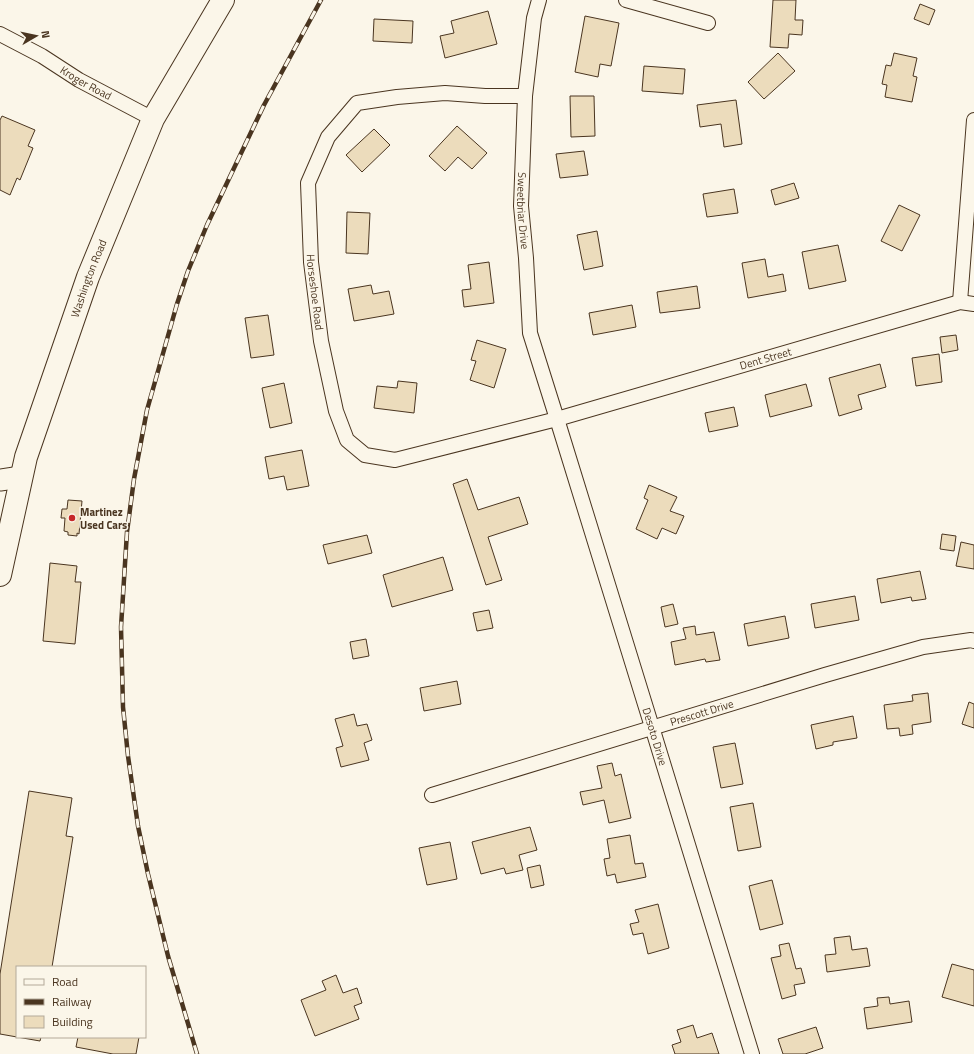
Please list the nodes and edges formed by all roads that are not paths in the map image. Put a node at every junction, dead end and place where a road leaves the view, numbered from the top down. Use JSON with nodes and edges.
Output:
{"nodes":[{"id":1,"x":223,"y":0,"type":"edge"},
{"id":2,"x":539,"y":0,"type":"edge"},
{"id":3,"x":626,"y":0,"type":"edge"},
{"id":4,"x":708,"y":23,"type":"dead end"},
{"id":5,"x":0,"y":34,"type":"edge"},
{"id":6,"x":525,"y":96,"type":"junction"},
{"id":7,"x":153,"y":119,"type":"junction"},
{"id":8,"x":974,"y":120,"type":"edge"},
{"id":9,"x":967,"y":303,"type":"edge"},
{"id":10,"x":557,"y":418,"type":"junction"},
{"id":11,"x":21,"y":477,"type":"junction"},
{"id":12,"x":0,"y":480,"type":"edge"},
{"id":13,"x":0,"y":575,"type":"edge"},
{"id":14,"x":974,"y":641,"type":"edge"},
{"id":15,"x":652,"y":727,"type":"junction"},
{"id":16,"x":432,"y":795,"type":"dead end"},
{"id":17,"x":752,"y":1054,"type":"edge"}],
"edges":[{"from":1,"to":7,"type":"main road","name":"Washington Road"},
{"from":2,"to":6,"type":"street","name":"Sweetbriar Drive"},
{"from":3,"to":4,"type":"street"},
{"from":5,"to":7,"type":"street","name":"Kroger Road"},
{"from":6,"to":10,"type":"street","name":"Sweetbriar Drive"},
{"from":6,"to":10,"type":"street","name":"Horseshoe Road"},
{"from":7,"to":11,"type":"main road","name":"Washington Road"},
{"from":8,"to":9,"type":"street"},
{"from":9,"to":10,"type":"street","name":"Dent Street"},
{"from":10,"to":15,"type":"street","name":"Desoto Drive"},
{"from":11,"to":12,"type":"main road"},
{"from":11,"to":13,"type":"main road","name":"Washington Road"},
{"from":14,"to":15,"type":"street","name":"Prescott Drive"},
{"from":15,"to":16,"type":"street","name":"Prescott Drive"},
{"from":15,"to":17,"type":"street","name":"Desoto Drive"}]}
